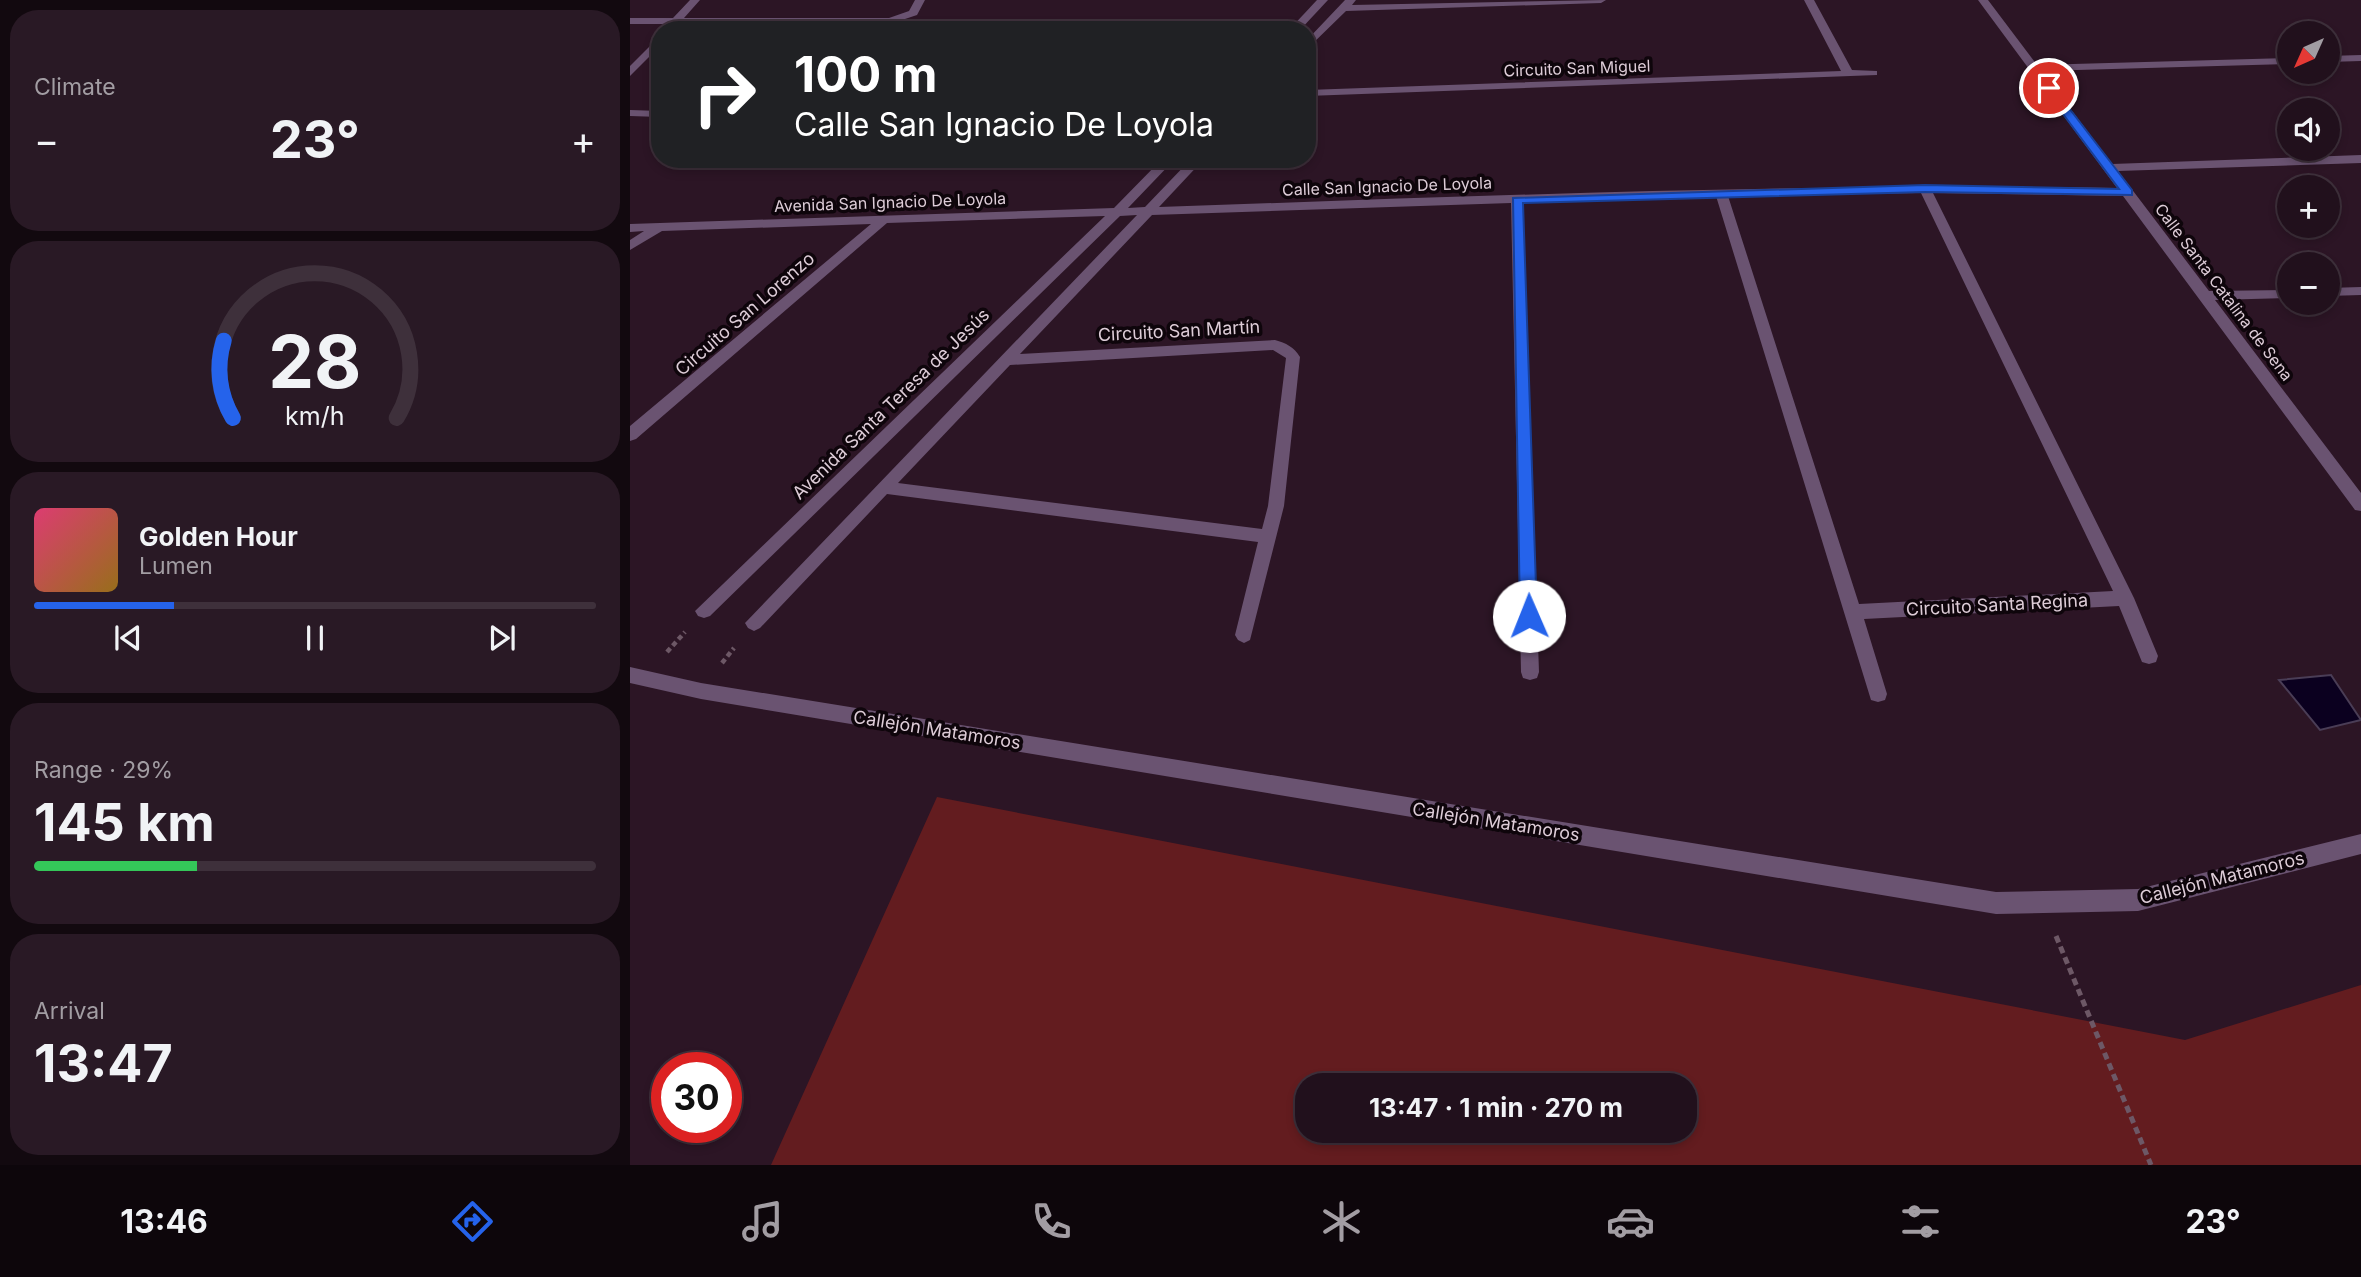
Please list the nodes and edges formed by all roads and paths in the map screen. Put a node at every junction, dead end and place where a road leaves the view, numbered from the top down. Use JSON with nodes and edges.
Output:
{"nodes":[{"id":1,"x":695,"y":0,"type":"edge"},
{"id":2,"x":920,"y":0,"type":"edge"},
{"id":3,"x":1323,"y":0,"type":"edge"},
{"id":4,"x":1601,"y":0,"type":"edge"},
{"id":5,"x":1809,"y":0,"type":"edge"},
{"id":6,"x":1983,"y":0,"type":"edge"},
{"id":7,"x":1348,"y":4,"type":"edge"},
{"id":8,"x":630,"y":21,"type":"edge"},
{"id":9,"x":676,"y":21,"type":"edge"},
{"id":10,"x":890,"y":21,"type":"edge"},
{"id":11,"x":1303,"y":21,"type":"edge"},
{"id":12,"x":651,"y":24,"type":"edge"},
{"id":13,"x":1316,"y":37,"type":"edge"},
{"id":14,"x":651,"y":49,"type":"edge"},
{"id":15,"x":2361,"y":58,"type":"edge"},
{"id":16,"x":2340,"y":59,"type":"edge"},
{"id":17,"x":2277,"y":61,"type":"edge"},
{"id":18,"x":2034,"y":68,"type":"junction"},
{"id":19,"x":630,"y":73,"type":"edge"},
{"id":20,"x":1874,"y":73,"type":"dead end"},
{"id":21,"x":1848,"y":74,"type":"junction"},
{"id":22,"x":1316,"y":93,"type":"edge"},
{"id":23,"x":630,"y":113,"type":"edge"},
{"id":24,"x":651,"y":114,"type":"edge"},
{"id":25,"x":2361,"y":159,"type":"edge"},
{"id":26,"x":1160,"y":168,"type":"edge"},
{"id":27,"x":1190,"y":168,"type":"edge"},
{"id":28,"x":2109,"y":168,"type":"junction"},
{"id":29,"x":1925,"y":188,"type":"junction"},
{"id":30,"x":1721,"y":192,"type":"junction"},
{"id":31,"x":2128,"y":192,"type":"junction"},
{"id":32,"x":1517,"y":200,"type":"junction"},
{"id":33,"x":1150,"y":210,"type":"junction"},
{"id":34,"x":1118,"y":211,"type":"junction"},
{"id":35,"x":883,"y":220,"type":"junction"},
{"id":36,"x":630,"y":228,"type":"edge"},
{"id":37,"x":658,"y":228,"type":"junction"},
{"id":38,"x":630,"y":246,"type":"edge"},
{"id":39,"x":2361,"y":291,"type":"edge"},
{"id":40,"x":2340,"y":292,"type":"edge"},
{"id":41,"x":2277,"y":293,"type":"edge"},
{"id":42,"x":2205,"y":296,"type":"junction"},
{"id":43,"x":1007,"y":360,"type":"junction"},
{"id":44,"x":630,"y":435,"type":"edge"},
{"id":45,"x":886,"y":488,"type":"junction"},
{"id":46,"x":2361,"y":505,"type":"edge"},
{"id":47,"x":1269,"y":537,"type":"junction"},
{"id":48,"x":2125,"y":598,"type":"junction"},
{"id":49,"x":704,"y":611,"type":"joint"},
{"id":50,"x":1853,"y":612,"type":"junction"},
{"id":51,"x":754,"y":622,"type":"joint"},
{"id":52,"x":1244,"y":635,"type":"dead end"},
{"id":53,"x":2149,"y":656,"type":"dead end"},
{"id":54,"x":1530,"y":672,"type":"dead end"},
{"id":55,"x":637,"y":677,"type":"edge"},
{"id":56,"x":701,"y":691,"type":"junction"},
{"id":57,"x":1878,"y":694,"type":"dead end"},
{"id":58,"x":2361,"y":844,"type":"edge"},
{"id":59,"x":2042,"y":902,"type":"junction"},
{"id":60,"x":2151,"y":1165,"type":"edge"}],
"edges":[{"from":1,"to":9,"type":"street"},
{"from":2,"to":10,"type":"street"},
{"from":3,"to":11,"type":"street"},
{"from":4,"to":7,"type":"street"},
{"from":5,"to":21,"type":"street"},
{"from":6,"to":18,"type":"street","name":"Calle Santa Catalina de Sena"},
{"from":7,"to":13,"type":"street"},
{"from":8,"to":12,"type":"street"},
{"from":14,"to":19,"type":"street"},
{"from":15,"to":16,"type":"street"},
{"from":17,"to":18,"type":"street"},
{"from":18,"to":28,"type":"street","name":"Calle Santa Catalina de Sena"},
{"from":20,"to":21,"type":"street","name":"Circuito San Miguel"},
{"from":21,"to":22,"type":"street","name":"Circuito San Miguel"},
{"from":23,"to":24,"type":"street"},
{"from":25,"to":28,"type":"street"},
{"from":26,"to":34,"type":"street","name":"Avenida Santa Teresa de Jesús"},
{"from":27,"to":33,"type":"street"},
{"from":28,"to":31,"type":"street","name":"Calle Santa Catalina de Sena"},
{"from":29,"to":30,"type":"street","name":"Calle San Ignacio De Loyola"},
{"from":29,"to":31,"type":"street","name":"Calle San Ignacio De Loyola"},
{"from":29,"to":48,"type":"street"},
{"from":30,"to":32,"type":"street","name":"Calle San Ignacio De Loyola"},
{"from":30,"to":50,"type":"street"},
{"from":31,"to":42,"type":"street","name":"Calle Santa Catalina de Sena"},
{"from":32,"to":33,"type":"street","name":"Calle San Ignacio De Loyola"},
{"from":32,"to":54,"type":"street"},
{"from":33,"to":34,"type":"street","name":"Avenida San Ignacio De Loyola"},
{"from":33,"to":43,"type":"street"},
{"from":34,"to":35,"type":"street","name":"Avenida San Ignacio De Loyola"},
{"from":34,"to":49,"type":"street","name":"Avenida Santa Teresa de Jesús"},
{"from":35,"to":37,"type":"street","name":"Avenida San Ignacio De Loyola"},
{"from":35,"to":44,"type":"street","name":"Circuito San Lorenzo"},
{"from":36,"to":37,"type":"street","name":"Avenida San Ignacio De Loyola"},
{"from":37,"to":38,"type":"street"},
{"from":39,"to":40,"type":"street"},
{"from":41,"to":42,"type":"street"},
{"from":42,"to":46,"type":"street","name":"Calle Santa Catalina de Sena"},
{"from":43,"to":45,"type":"street"},
{"from":43,"to":47,"type":"street","name":"Circuito San Martín"},
{"from":45,"to":47,"type":"street"},
{"from":45,"to":51,"type":"street"},
{"from":47,"to":52,"type":"street","name":"Circuito San Martín"},
{"from":48,"to":50,"type":"street","name":"Circuito Santa Regina"},
{"from":48,"to":53,"type":"street"},
{"from":49,"to":55,"type":"path"},
{"from":50,"to":57,"type":"street"},
{"from":51,"to":56,"type":"path"},
{"from":55,"to":56,"type":"street","name":"Callejón Matamoros"},
{"from":56,"to":59,"type":"street","name":"Callejón Matamoros"},
{"from":58,"to":59,"type":"street","name":"Callejón Matamoros"},
{"from":59,"to":60,"type":"path"}]}
